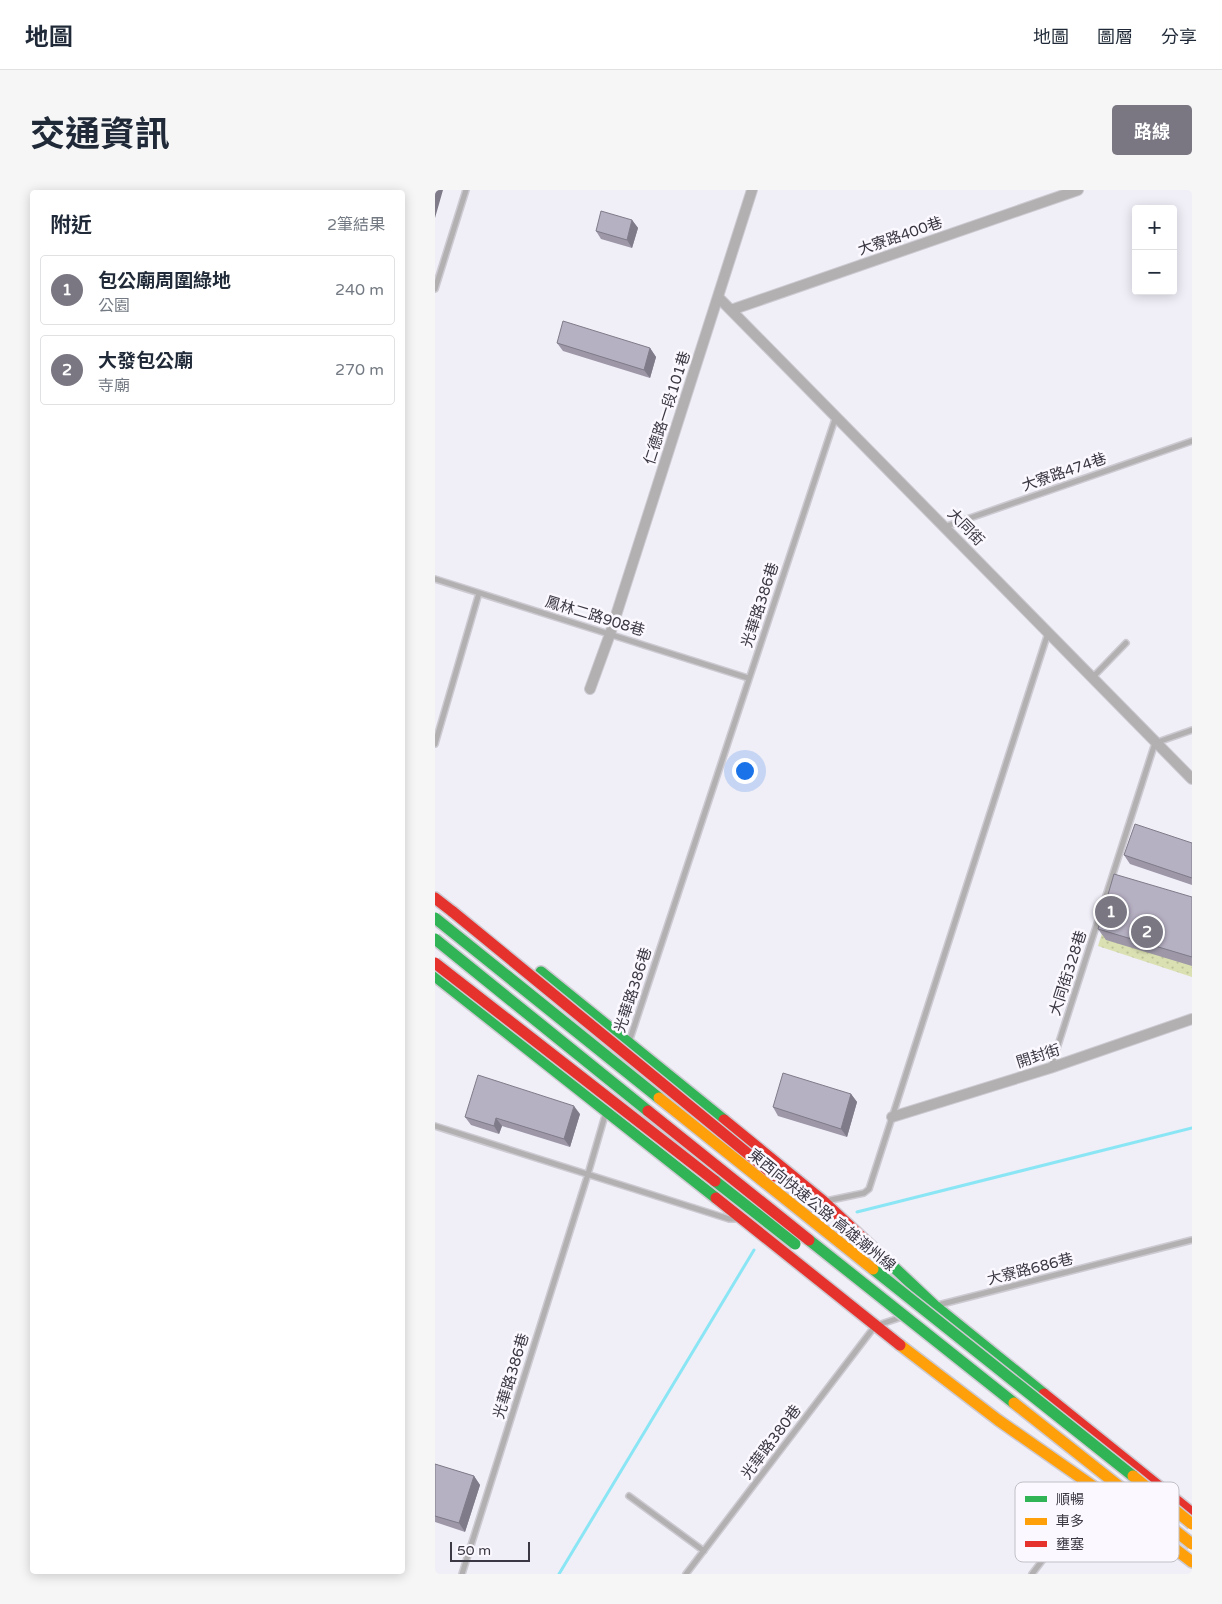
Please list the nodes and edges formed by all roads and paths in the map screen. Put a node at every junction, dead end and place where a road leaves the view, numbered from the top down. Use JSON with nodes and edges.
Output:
{"nodes":[{"id":1,"x":466,"y":190,"type":"edge"},
{"id":2,"x":752,"y":190,"type":"edge"},
{"id":3,"x":1078,"y":190,"type":"edge"},
{"id":4,"x":435,"y":289,"type":"edge"},
{"id":5,"x":718,"y":297,"type":"junction"},
{"id":6,"x":731,"y":310,"type":"junction"},
{"id":7,"x":836,"y":416,"type":"junction"},
{"id":8,"x":1192,"y":442,"type":"edge"},
{"id":9,"x":944,"y":527,"type":"junction"},
{"id":10,"x":435,"y":579,"type":"edge"},
{"id":11,"x":479,"y":593,"type":"junction"},
{"id":12,"x":1048,"y":633,"type":"junction"},
{"id":13,"x":610,"y":634,"type":"junction"},
{"id":14,"x":1126,"y":643,"type":"dead end"},
{"id":15,"x":748,"y":678,"type":"junction"},
{"id":16,"x":1092,"y":678,"type":"junction"},
{"id":17,"x":590,"y":689,"type":"dead end"},
{"id":18,"x":1192,"y":730,"type":"edge"},
{"id":19,"x":1155,"y":743,"type":"junction"},
{"id":20,"x":435,"y":744,"type":"edge"},
{"id":21,"x":1192,"y":779,"type":"edge"},
{"id":22,"x":435,"y":888,"type":"edge"},
{"id":23,"x":435,"y":898,"type":"edge"},
{"id":24,"x":435,"y":918,"type":"edge"},
{"id":25,"x":435,"y":938,"type":"edge"},
{"id":26,"x":435,"y":963,"type":"edge"},
{"id":27,"x":435,"y":976,"type":"edge"},
{"id":28,"x":1192,"y":1019,"type":"edge"},
{"id":29,"x":628,"y":1043,"type":"junction"},
{"id":30,"x":1050,"y":1068,"type":"junction"},
{"id":31,"x":606,"y":1111,"type":"junction"},
{"id":32,"x":892,"y":1117,"type":"junction"},
{"id":33,"x":435,"y":1126,"type":"edge"},
{"id":34,"x":588,"y":1174,"type":"junction"},
{"id":35,"x":823,"y":1201,"type":"junction"},
{"id":36,"x":788,"y":1210,"type":"dead end"},
{"id":37,"x":779,"y":1212,"type":"dead end"},
{"id":38,"x":744,"y":1220,"type":"junction"},
{"id":39,"x":1192,"y":1240,"type":"edge"},
{"id":40,"x":926,"y":1310,"type":"junction"},
{"id":41,"x":910,"y":1315,"type":"dead end"},
{"id":42,"x":875,"y":1326,"type":"junction"},
{"id":43,"x":1033,"y":1417,"type":"junction"},
{"id":44,"x":1087,"y":1482,"type":"edge"},
{"id":45,"x":1114,"y":1482,"type":"edge"},
{"id":46,"x":1140,"y":1482,"type":"edge"},
{"id":47,"x":1151,"y":1482,"type":"edge"},
{"id":48,"x":629,"y":1496,"type":"dead end"},
{"id":49,"x":1179,"y":1503,"type":"edge"},
{"id":50,"x":1192,"y":1513,"type":"edge"},
{"id":51,"x":1179,"y":1514,"type":"edge"},
{"id":52,"x":1192,"y":1524,"type":"edge"},
{"id":53,"x":1179,"y":1534,"type":"edge"},
{"id":54,"x":1192,"y":1544,"type":"edge"},
{"id":55,"x":704,"y":1551,"type":"junction"},
{"id":56,"x":1179,"y":1552,"type":"edge"},
{"id":57,"x":1041,"y":1562,"type":"edge"},
{"id":58,"x":1192,"y":1562,"type":"edge"},
{"id":59,"x":462,"y":1574,"type":"edge"},
{"id":60,"x":687,"y":1574,"type":"edge"},
{"id":61,"x":1032,"y":1574,"type":"edge"}],
"edges":[{"from":1,"to":4,"type":"lane"},
{"from":2,"to":5,"type":"street","name":"仁德路一段101巷"},
{"from":3,"to":6,"type":"street","name":"大寮路400巷"},
{"from":5,"to":6,"type":"street","name":"大同街"},
{"from":5,"to":13,"type":"street","name":"仁德路一段101巷"},
{"from":6,"to":7,"type":"street","name":"大同街"},
{"from":7,"to":9,"type":"street","name":"大同街"},
{"from":7,"to":15,"type":"lane","name":"光華路386巷"},
{"from":8,"to":9,"type":"lane","name":"大寮路474巷"},
{"from":9,"to":12,"type":"street","name":"大同街"},
{"from":10,"to":11,"type":"lane","name":"鳳林二路908巷"},
{"from":11,"to":13,"type":"lane","name":"鳳林二路908巷"},
{"from":11,"to":20,"type":"lane"},
{"from":12,"to":16,"type":"street","name":"大同街"},
{"from":12,"to":32,"type":"lane"},
{"from":13,"to":15,"type":"lane","name":"鳳林二路908巷"},
{"from":13,"to":17,"type":"street","name":"仁德路一段101巷"},
{"from":14,"to":16,"type":"lane"},
{"from":15,"to":29,"type":"lane","name":"光華路386巷"},
{"from":16,"to":19,"type":"street","name":"大同街"},
{"from":18,"to":19,"type":"lane"},
{"from":19,"to":21,"type":"street","name":"大同街"},
{"from":19,"to":30,"type":"lane","name":"大同街328巷"},
{"from":22,"to":29,"type":"main road"},
{"from":23,"to":40,"type":"main road","bridge":true},
{"from":24,"to":40,"type":"main road","name":"東西向快速公路 高雄潮州線","bridge":true},
{"from":25,"to":43,"type":"main road","name":"東西向快速公路 高雄潮州線","bridge":true},
{"from":26,"to":43,"type":"main road","bridge":true},
{"from":27,"to":31,"type":"main road"},
{"from":28,"to":30,"type":"street","name":"開封街"},
{"from":29,"to":31,"type":"lane","name":"光華路386巷"},
{"from":29,"to":35,"type":"main road"},
{"from":30,"to":32,"type":"street","name":"開封街"},
{"from":31,"to":34,"type":"lane","name":"光華路386巷"},
{"from":31,"to":38,"type":"main road"},
{"from":32,"to":35,"type":"lane"},
{"from":33,"to":34,"type":"lane"},
{"from":34,"to":38,"type":"lane"},
{"from":34,"to":59,"type":"lane","name":"光華路386巷"},
{"from":35,"to":36,"type":"lane"},
{"from":35,"to":40,"type":"main road"},
{"from":37,"to":38,"type":"lane"},
{"from":38,"to":42,"type":"main road"},
{"from":39,"to":40,"type":"lane","name":"大寮路686巷"},
{"from":40,"to":46,"type":"main road","name":"東西向快速公路 高雄潮州線","bridge":true},
{"from":40,"to":47,"type":"main road"},
{"from":41,"to":42,"type":"lane"},
{"from":42,"to":44,"type":"main road"},
{"from":42,"to":55,"type":"lane","name":"光華路380巷"},
{"from":43,"to":45,"type":"main road","name":"東西向快速公路 高雄潮州線","bridge":true},
{"from":48,"to":55,"type":"lane"},
{"from":49,"to":50,"type":"main road"},
{"from":51,"to":52,"type":"main road","name":"東西向快速公路 高雄潮州線","bridge":true},
{"from":53,"to":54,"type":"main road","name":"東西向快速公路 高雄潮州線","bridge":true},
{"from":55,"to":60,"type":"lane","name":"光華路380巷"},
{"from":56,"to":58,"type":"main road"},
{"from":57,"to":61,"type":"lane"}]}
